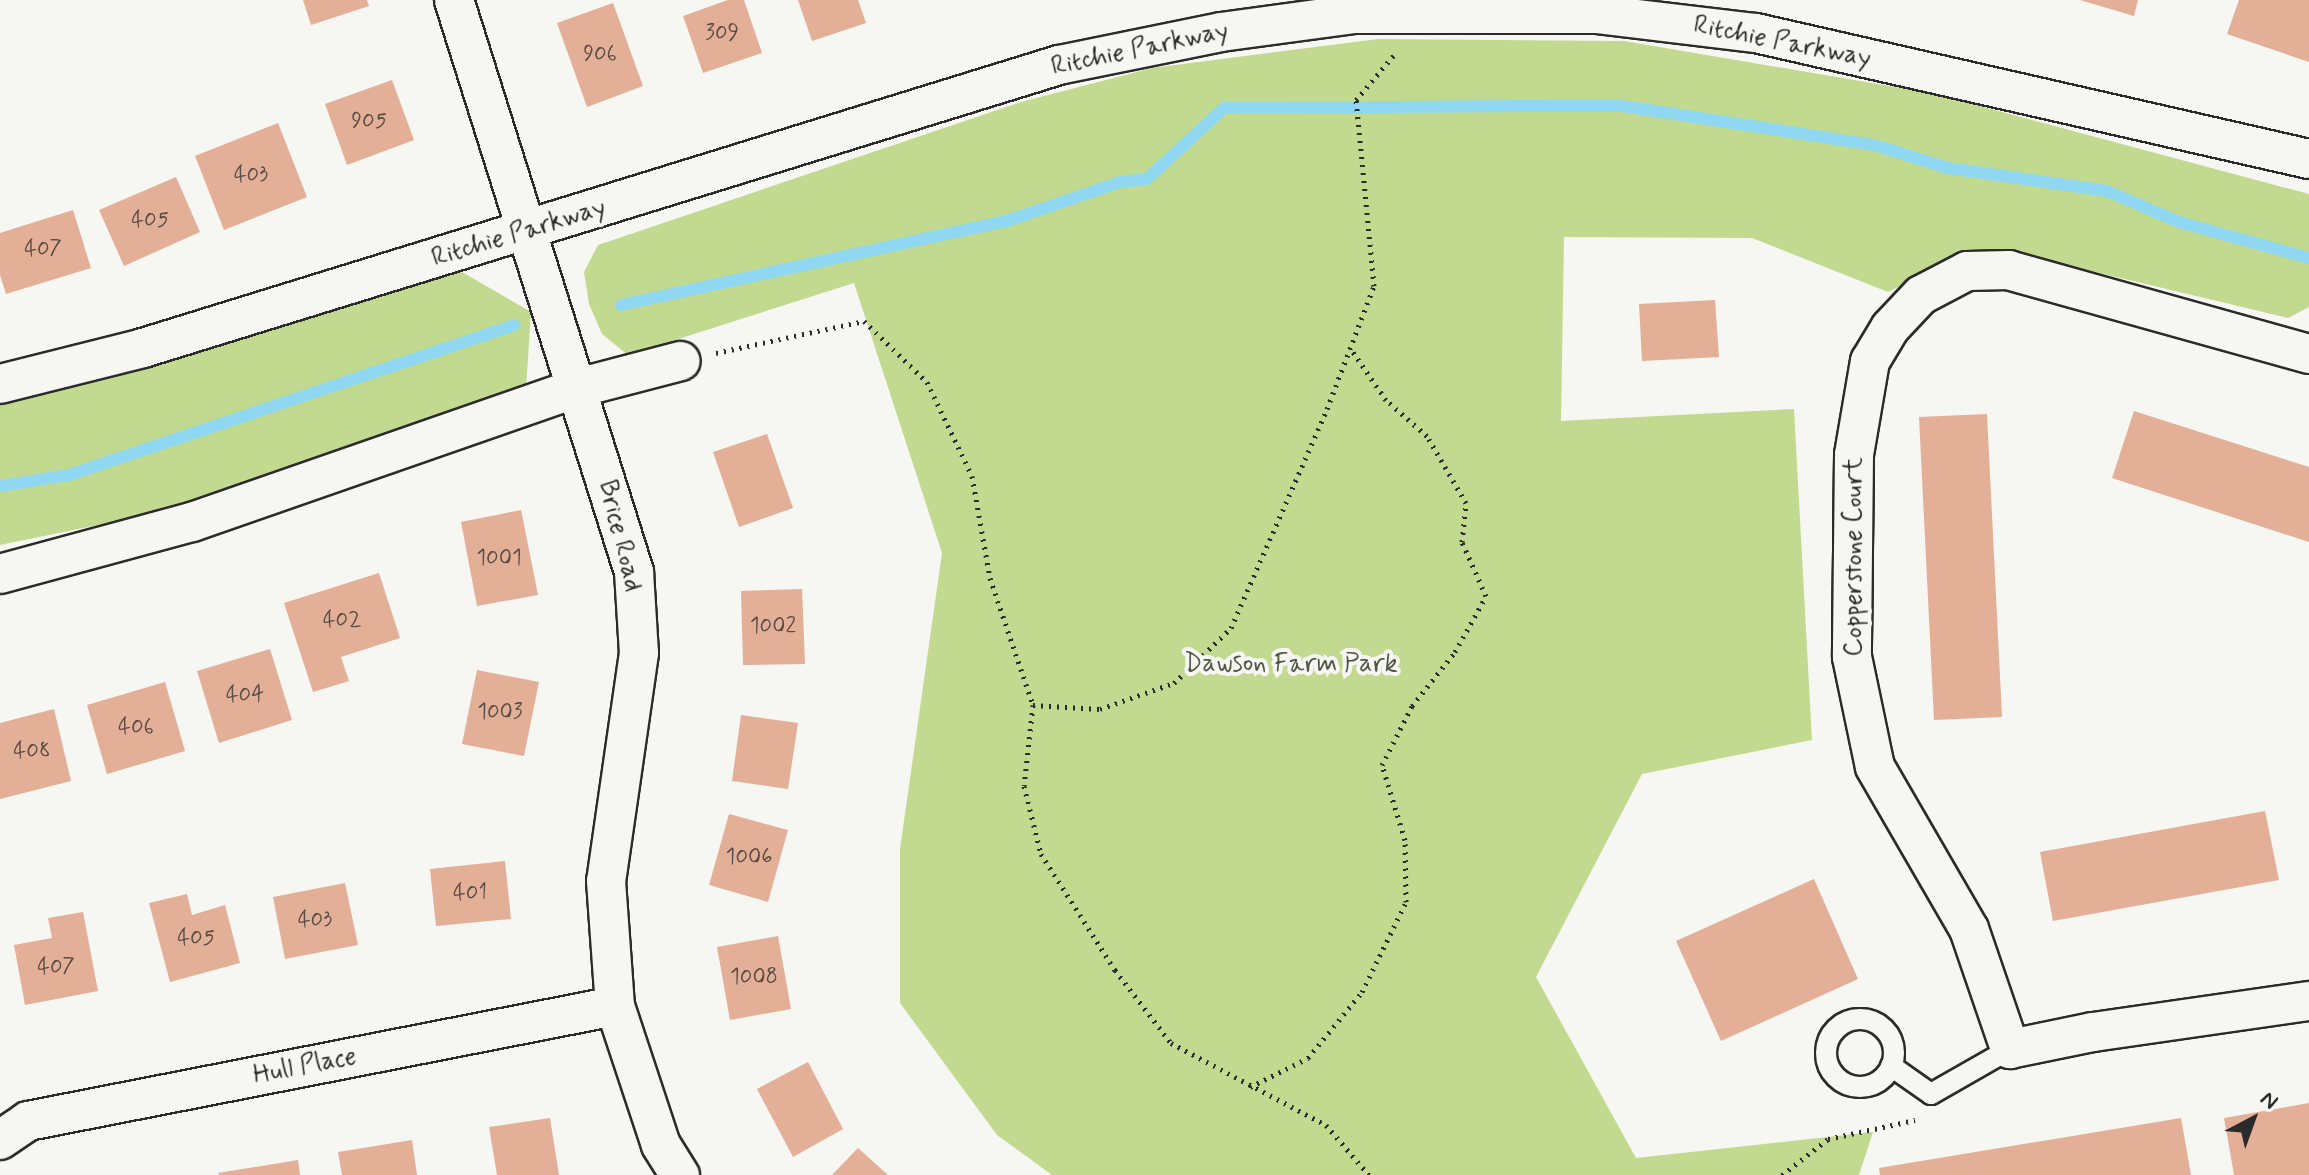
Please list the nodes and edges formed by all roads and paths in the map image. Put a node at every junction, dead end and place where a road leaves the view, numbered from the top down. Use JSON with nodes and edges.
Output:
{"nodes":[{"id":1,"x":454,"y":0,"type":"edge"},
{"id":2,"x":1354,"y":7,"type":"edge"},
{"id":3,"x":1394,"y":54,"type":"dead end"},
{"id":4,"x":2309,"y":159,"type":"edge"},
{"id":5,"x":529,"y":231,"type":"junction"},
{"id":6,"x":1351,"y":349,"type":"junction"},
{"id":7,"x":2309,"y":354,"type":"edge"},
{"id":8,"x":681,"y":361,"type":"joint"},
{"id":9,"x":0,"y":384,"type":"edge"},
{"id":10,"x":577,"y":388,"type":"junction"},
{"id":11,"x":0,"y":574,"type":"edge"},
{"id":12,"x":1033,"y":705,"type":"junction"},
{"id":13,"x":2309,"y":1001,"type":"edge"},
{"id":14,"x":615,"y":1006,"type":"junction"},
{"id":15,"x":2010,"y":1049,"type":"junction"},
{"id":16,"x":1891,"y":1066,"type":"dead end"},
{"id":17,"x":1250,"y":1087,"type":"junction"},
{"id":18,"x":1828,"y":1139,"type":"dead end"},
{"id":19,"x":0,"y":1140,"type":"edge"},
{"id":20,"x":680,"y":1175,"type":"edge"},
{"id":21,"x":1369,"y":1175,"type":"edge"},
{"id":22,"x":1782,"y":1175,"type":"edge"}],
"edges":[{"from":1,"to":5,"type":"street","name":"Brice Road"},
{"from":2,"to":4,"type":"street","name":"Ritchie Parkway"},
{"from":2,"to":5,"type":"street","name":"Ritchie Parkway"},
{"from":3,"to":6,"type":"path"},
{"from":5,"to":9,"type":"street","name":"Ritchie Parkway"},
{"from":5,"to":10,"type":"street","name":"Brice Road"},
{"from":6,"to":12,"type":"path"},
{"from":6,"to":17,"type":"path"},
{"from":7,"to":15,"type":"street","name":"Copperstone Court"},
{"from":8,"to":10,"type":"street"},
{"from":8,"to":12,"type":"path"},
{"from":10,"to":11,"type":"street"},
{"from":10,"to":14,"type":"street","name":"Brice Road"},
{"from":12,"to":17,"type":"path"},
{"from":13,"to":15,"type":"street"},
{"from":14,"to":19,"type":"street","name":"Hull Place"},
{"from":14,"to":20,"type":"street","name":"Brice Road"},
{"from":15,"to":16,"type":"lane"},
{"from":17,"to":21,"type":"path"},
{"from":18,"to":22,"type":"path"}]}
